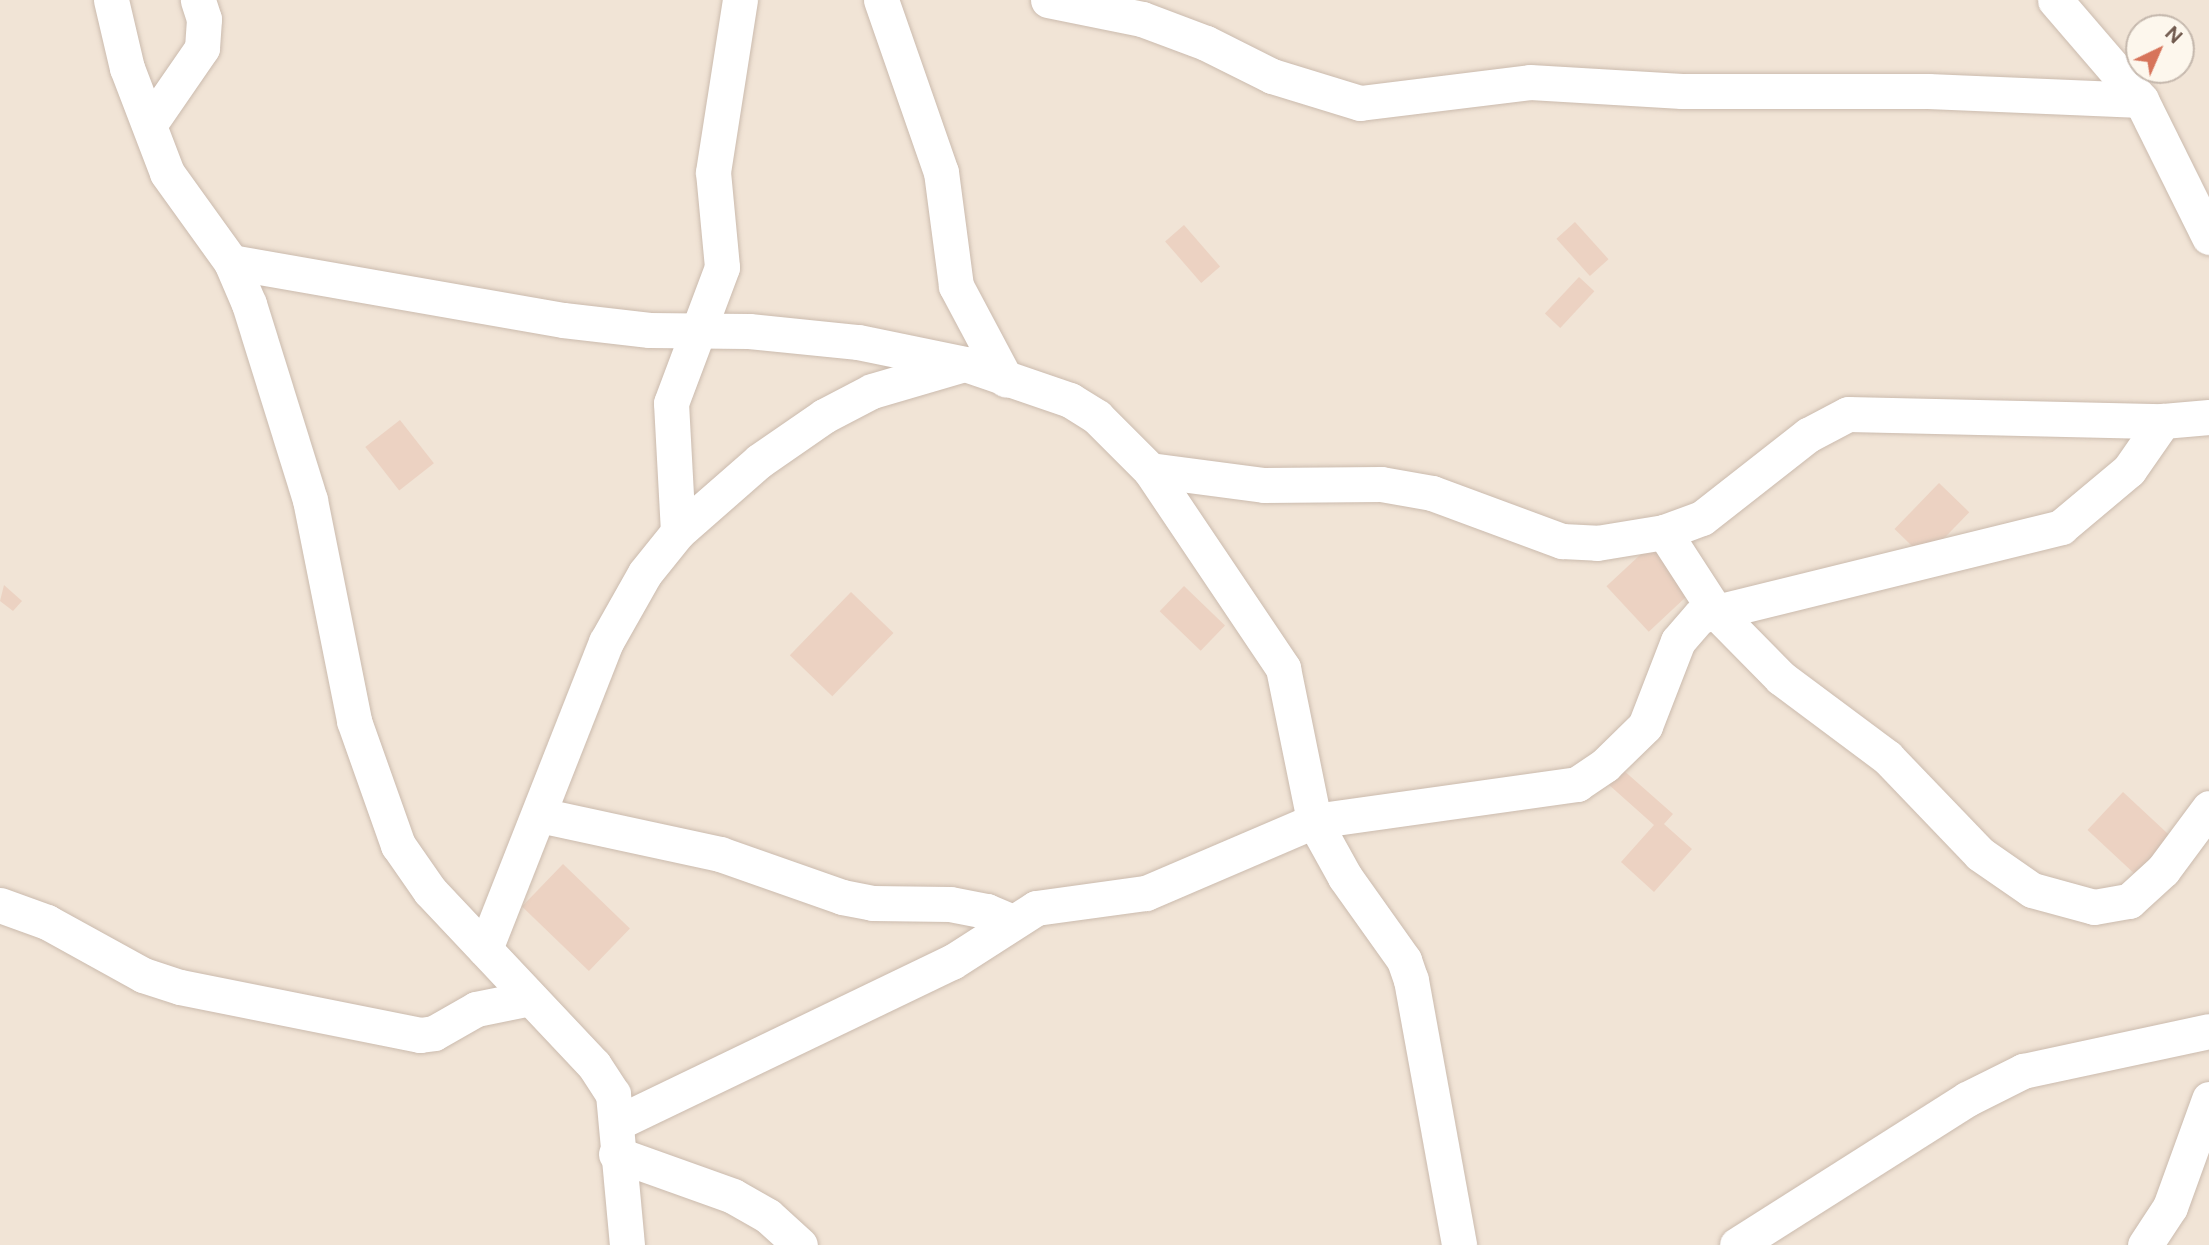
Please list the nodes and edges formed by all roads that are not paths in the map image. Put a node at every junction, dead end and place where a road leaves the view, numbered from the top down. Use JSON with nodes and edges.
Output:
{"nodes":[{"id":1,"x":111,"y":0,"type":"edge"},
{"id":2,"x":198,"y":0,"type":"edge"},
{"id":3,"x":740,"y":0,"type":"edge"},
{"id":4,"x":881,"y":0,"type":"edge"},
{"id":5,"x":1048,"y":0,"type":"edge"},
{"id":6,"x":2055,"y":0,"type":"edge"},
{"id":7,"x":2141,"y":100,"type":"junction"},
{"id":8,"x":151,"y":122,"type":"junction"},
{"id":9,"x":2209,"y":237,"type":"edge"},
{"id":10,"x":231,"y":262,"type":"junction"},
{"id":11,"x":696,"y":332,"type":"junction"},
{"id":12,"x":965,"y":364,"type":"junction"},
{"id":13,"x":1006,"y":380,"type":"junction"},
{"id":14,"x":2209,"y":417,"type":"edge"},
{"id":15,"x":2163,"y":421,"type":"junction"},
{"id":16,"x":1150,"y":470,"type":"junction"},
{"id":17,"x":1664,"y":532,"type":"junction"},
{"id":18,"x":678,"y":533,"type":"junction"},
{"id":19,"x":1716,"y":612,"type":"junction"},
{"id":20,"x":2209,"y":808,"type":"edge"},
{"id":21,"x":540,"y":815,"type":"junction"},
{"id":22,"x":1314,"y":821,"type":"junction"},
{"id":23,"x":0,"y":905,"type":"edge"},
{"id":24,"x":1010,"y":921,"type":"junction"},
{"id":25,"x":485,"y":949,"type":"junction"},
{"id":26,"x":530,"y":998,"type":"junction"},
{"id":27,"x":2209,"y":1031,"type":"edge"},
{"id":28,"x":2209,"y":1100,"type":"edge"},
{"id":29,"x":618,"y":1138,"type":"junction"},
{"id":30,"x":628,"y":1245,"type":"edge"},
{"id":31,"x":800,"y":1245,"type":"edge"},
{"id":32,"x":1459,"y":1245,"type":"edge"},
{"id":33,"x":1737,"y":1245,"type":"edge"},
{"id":34,"x":2145,"y":1245,"type":"edge"}],
"edges":[{"from":1,"to":8,"type":"street"},
{"from":2,"to":8,"type":"street"},
{"from":3,"to":11,"type":"street"},
{"from":4,"to":13,"type":"street"},
{"from":5,"to":7,"type":"street"},
{"from":6,"to":7,"type":"street"},
{"from":7,"to":9,"type":"street"},
{"from":8,"to":10,"type":"street"},
{"from":10,"to":11,"type":"street"},
{"from":10,"to":25,"type":"street"},
{"from":11,"to":12,"type":"street"},
{"from":11,"to":18,"type":"street"},
{"from":12,"to":13,"type":"street"},
{"from":12,"to":18,"type":"street"},
{"from":13,"to":16,"type":"street"},
{"from":14,"to":15,"type":"street"},
{"from":15,"to":17,"type":"street"},
{"from":15,"to":19,"type":"street"},
{"from":16,"to":17,"type":"street"},
{"from":16,"to":22,"type":"street"},
{"from":17,"to":19,"type":"street"},
{"from":18,"to":21,"type":"street"},
{"from":19,"to":20,"type":"street"},
{"from":19,"to":22,"type":"street"},
{"from":21,"to":24,"type":"street"},
{"from":21,"to":25,"type":"street"},
{"from":22,"to":24,"type":"street"},
{"from":22,"to":32,"type":"street"},
{"from":23,"to":26,"type":"street"},
{"from":24,"to":29,"type":"street"},
{"from":25,"to":26,"type":"street"},
{"from":26,"to":29,"type":"street"},
{"from":27,"to":33,"type":"street"},
{"from":28,"to":34,"type":"street"},
{"from":29,"to":30,"type":"street"},
{"from":29,"to":31,"type":"street"}]}
